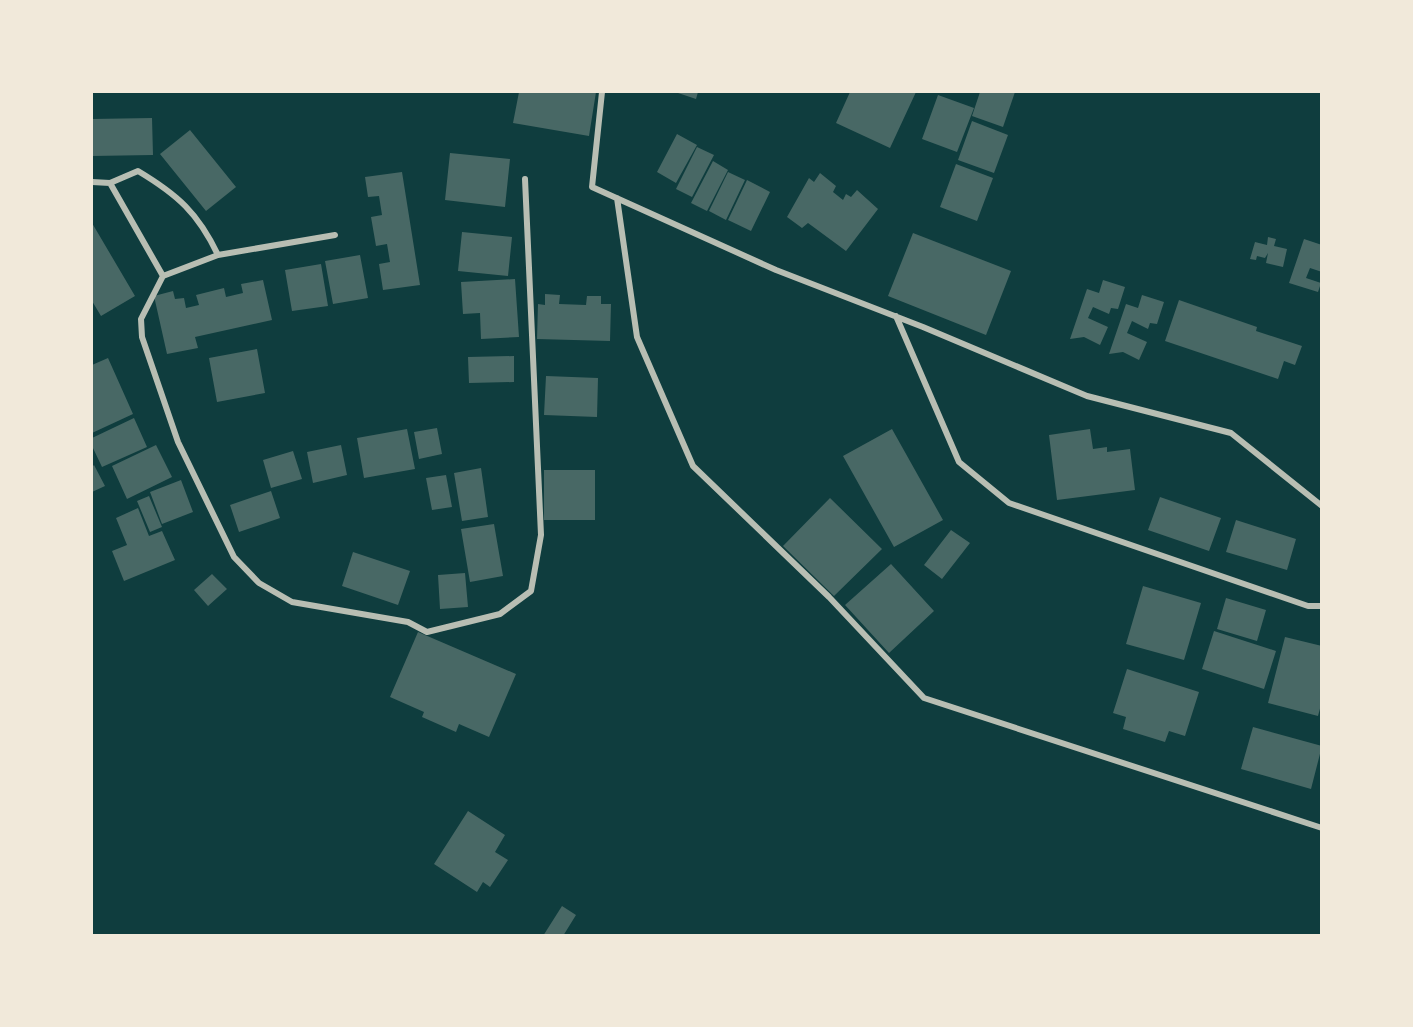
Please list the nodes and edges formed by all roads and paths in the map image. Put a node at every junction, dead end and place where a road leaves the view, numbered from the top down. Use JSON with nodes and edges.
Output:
{"nodes":[{"id":1,"x":602,"y":92,"type":"edge"},
{"id":2,"x":525,"y":179,"type":"dead end"},
{"id":3,"x":92,"y":182,"type":"edge"},
{"id":4,"x":110,"y":183,"type":"junction"},
{"id":5,"x":617,"y":198,"type":"junction"},
{"id":6,"x":334,"y":235,"type":"dead end"},
{"id":7,"x":218,"y":255,"type":"junction"},
{"id":8,"x":163,"y":276,"type":"junction"},
{"id":9,"x":896,"y":316,"type":"junction"},
{"id":10,"x":1322,"y":506,"type":"edge"},
{"id":11,"x":1322,"y":606,"type":"edge"},
{"id":12,"x":1322,"y":828,"type":"edge"}],
"edges":[{"from":1,"to":5,"type":"street"},
{"from":2,"to":8,"type":"street"},
{"from":3,"to":4,"type":"street"},
{"from":4,"to":7,"type":"street"},
{"from":4,"to":8,"type":"street"},
{"from":5,"to":9,"type":"street"},
{"from":5,"to":12,"type":"street"},
{"from":6,"to":7,"type":"street"},
{"from":7,"to":8,"type":"street"},
{"from":9,"to":10,"type":"street"},
{"from":9,"to":11,"type":"street"}]}
